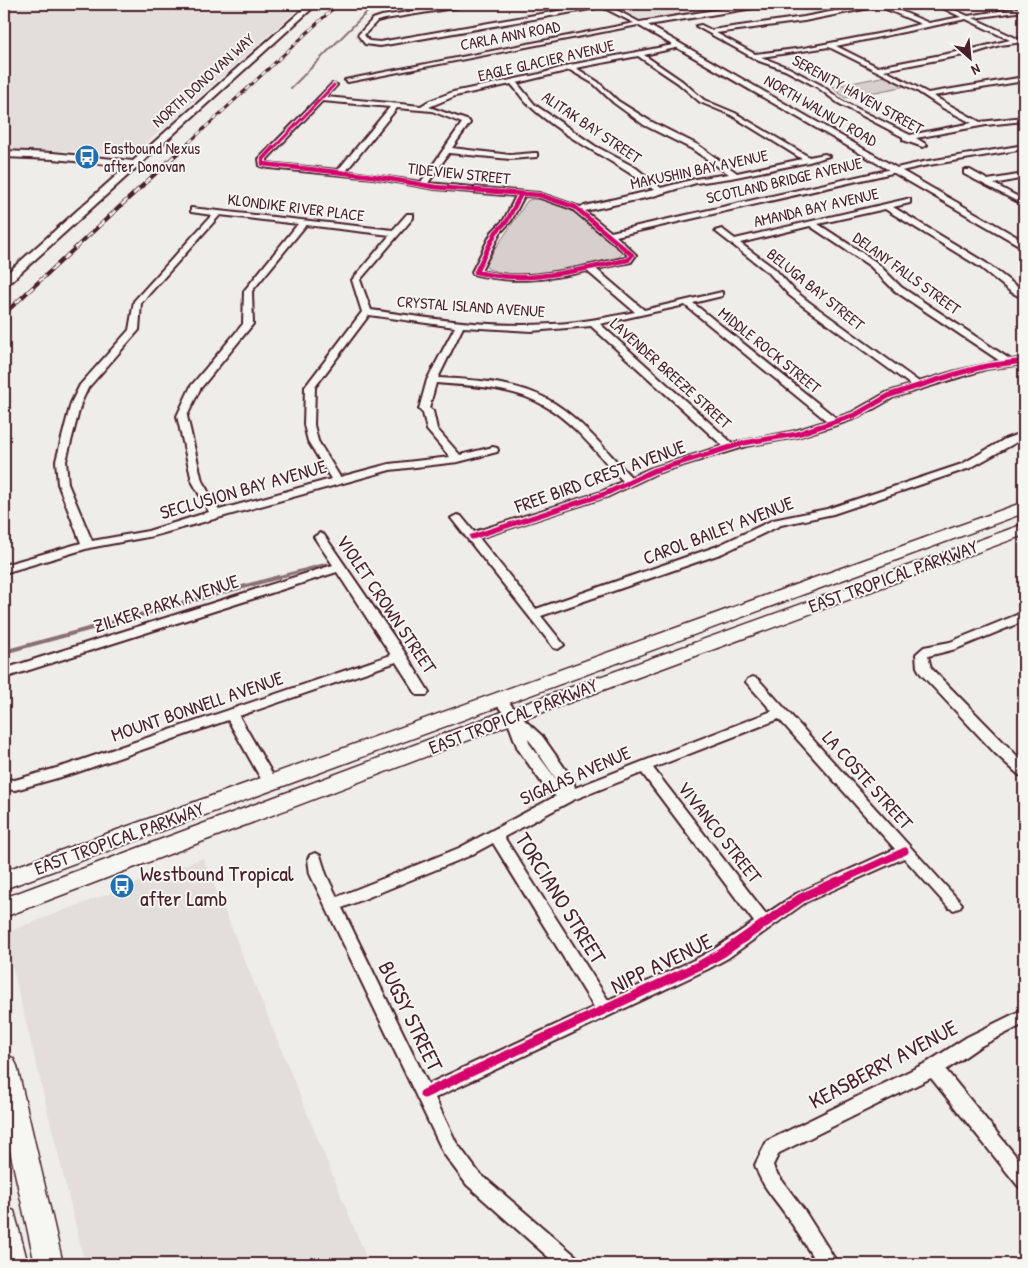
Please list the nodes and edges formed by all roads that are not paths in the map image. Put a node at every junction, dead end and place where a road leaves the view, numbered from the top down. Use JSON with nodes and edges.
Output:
{"nodes":[{"id":1,"x":313,"y":4,"type":"edge"},
{"id":2,"x":475,"y":4,"type":"edge"},
{"id":3,"x":602,"y":4,"type":"edge"},
{"id":4,"x":766,"y":4,"type":"edge"},
{"id":5,"x":880,"y":4,"type":"edge"},
{"id":6,"x":938,"y":4,"type":"edge"},
{"id":7,"x":998,"y":4,"type":"edge"},
{"id":8,"x":1012,"y":9,"type":"junction"},
{"id":9,"x":1024,"y":9,"type":"edge"},
{"id":10,"x":968,"y":17,"type":"junction"},
{"id":11,"x":640,"y":24,"type":"junction"},
{"id":12,"x":926,"y":24,"type":"junction"},
{"id":13,"x":699,"y":26,"type":"dead end"},
{"id":14,"x":711,"y":32,"type":"junction"},
{"id":15,"x":1015,"y":40,"type":"junction"},
{"id":16,"x":1024,"y":40,"type":"edge"},
{"id":17,"x":1024,"y":44,"type":"edge"},
{"id":18,"x":829,"y":45,"type":"junction"},
{"id":19,"x":678,"y":46,"type":"junction"},
{"id":20,"x":639,"y":54,"type":"junction"},
{"id":21,"x":754,"y":56,"type":"junction"},
{"id":22,"x":570,"y":67,"type":"junction"},
{"id":23,"x":877,"y":69,"type":"junction"},
{"id":24,"x":1024,"y":79,"type":"edge"},
{"id":25,"x":512,"y":82,"type":"junction"},
{"id":26,"x":927,"y":95,"type":"junction"},
{"id":27,"x":321,"y":99,"type":"junction"},
{"id":28,"x":396,"y":105,"type":"junction"},
{"id":29,"x":423,"y":108,"type":"junction"},
{"id":30,"x":1024,"y":119,"type":"edge"},
{"id":31,"x":978,"y":124,"type":"junction"},
{"id":32,"x":906,"y":138,"type":"junction"},
{"id":33,"x":923,"y":145,"type":"dead end"},
{"id":34,"x":1024,"y":147,"type":"edge"},
{"id":35,"x":446,"y":150,"type":"junction"},
{"id":36,"x":4,"y":154,"type":"edge"},
{"id":37,"x":534,"y":154,"type":"dead end"},
{"id":38,"x":825,"y":156,"type":"dead end"},
{"id":39,"x":809,"y":160,"type":"junction"},
{"id":40,"x":4,"y":161,"type":"edge"},
{"id":41,"x":132,"y":166,"type":"junction"},
{"id":42,"x":895,"y":170,"type":"junction"},
{"id":43,"x":340,"y":172,"type":"junction"},
{"id":44,"x":967,"y":172,"type":"dead end"},
{"id":45,"x":735,"y":175,"type":"junction"},
{"id":46,"x":1024,"y":176,"type":"edge"},
{"id":47,"x":986,"y":183,"type":"junction"},
{"id":48,"x":423,"y":185,"type":"junction"},
{"id":49,"x":660,"y":191,"type":"junction"},
{"id":50,"x":521,"y":194,"type":"junction"},
{"id":51,"x":907,"y":201,"type":"dead end"},
{"id":52,"x":1024,"y":202,"type":"edge"},
{"id":53,"x":886,"y":206,"type":"junction"},
{"id":54,"x":194,"y":210,"type":"dead end"},
{"id":55,"x":578,"y":210,"type":"junction"},
{"id":56,"x":218,"y":213,"type":"junction"},
{"id":57,"x":410,"y":216,"type":"dead end"},
{"id":58,"x":304,"y":222,"type":"junction"},
{"id":59,"x":811,"y":224,"type":"junction"},
{"id":60,"x":719,"y":231,"type":"dead end"},
{"id":61,"x":394,"y":233,"type":"junction"},
{"id":62,"x":609,"y":235,"type":"junction"},
{"id":63,"x":732,"y":242,"type":"junction"},
{"id":64,"x":1024,"y":244,"type":"edge"},
{"id":65,"x":589,"y":268,"type":"junction"},
{"id":66,"x":4,"y":282,"type":"edge"},
{"id":67,"x":719,"y":294,"type":"dead end"},
{"id":68,"x":1024,"y":296,"type":"edge"},
{"id":69,"x":686,"y":302,"type":"junction"},
{"id":70,"x":367,"y":312,"type":"junction"},
{"id":71,"x":641,"y":312,"type":"junction"},
{"id":72,"x":592,"y":322,"type":"junction"},
{"id":73,"x":461,"y":323,"type":"junction"},
{"id":74,"x":1024,"y":361,"type":"edge"},
{"id":75,"x":1010,"y":364,"type":"junction"},
{"id":76,"x":432,"y":380,"type":"junction"},
{"id":77,"x":918,"y":386,"type":"junction"},
{"id":78,"x":835,"y":422,"type":"junction"},
{"id":79,"x":1024,"y":435,"type":"edge"},
{"id":80,"x":730,"y":447,"type":"junction"},
{"id":81,"x":493,"y":450,"type":"dead end"},
{"id":82,"x":458,"y":459,"type":"junction"},
{"id":83,"x":337,"y":480,"type":"junction"},
{"id":84,"x":630,"y":482,"type":"junction"},
{"id":85,"x":1024,"y":508,"type":"edge"},
{"id":86,"x":216,"y":514,"type":"junction"},
{"id":87,"x":457,"y":518,"type":"dead end"},
{"id":88,"x":1024,"y":529,"type":"edge"},
{"id":89,"x":472,"y":537,"type":"junction"},
{"id":90,"x":320,"y":538,"type":"dead end"},
{"id":91,"x":88,"y":545,"type":"junction"},
{"id":92,"x":340,"y":567,"type":"junction"},
{"id":93,"x":4,"y":569,"type":"edge"},
{"id":94,"x":534,"y":614,"type":"junction"},
{"id":95,"x":1024,"y":616,"type":"edge"},
{"id":96,"x":558,"y":645,"type":"dead end"},
{"id":97,"x":400,"y":656,"type":"junction"},
{"id":98,"x":4,"y":674,"type":"edge"},
{"id":99,"x":753,"y":682,"type":"dead end"},
{"id":100,"x":422,"y":692,"type":"dead end"},
{"id":101,"x":499,"y":698,"type":"junction"},
{"id":102,"x":781,"y":713,"type":"junction"},
{"id":103,"x":231,"y":714,"type":"junction"},
{"id":104,"x":512,"y":716,"type":"junction"},
{"id":105,"x":644,"y":766,"type":"junction"},
{"id":106,"x":1024,"y":770,"type":"edge"},
{"id":107,"x":270,"y":782,"type":"junction"},
{"id":108,"x":4,"y":784,"type":"edge"},
{"id":109,"x":568,"y":796,"type":"junction"},
{"id":110,"x":496,"y":836,"type":"junction"},
{"id":111,"x":905,"y":851,"type":"junction"},
{"id":112,"x":315,"y":859,"type":"dead end"},
{"id":113,"x":4,"y":880,"type":"edge"},
{"id":114,"x":954,"y":904,"type":"dead end"},
{"id":115,"x":333,"y":905,"type":"junction"},
{"id":116,"x":4,"y":908,"type":"edge"},
{"id":117,"x":764,"y":923,"type":"junction"},
{"id":118,"x":605,"y":1010,"type":"junction"},
{"id":119,"x":1024,"y":1016,"type":"edge"},
{"id":120,"x":4,"y":1066,"type":"edge"},
{"id":121,"x":934,"y":1068,"type":"junction"},
{"id":122,"x":424,"y":1094,"type":"junction"},
{"id":123,"x":1024,"y":1180,"type":"edge"},
{"id":124,"x":4,"y":1222,"type":"edge"},
{"id":125,"x":14,"y":1264,"type":"edge"},
{"id":126,"x":48,"y":1264,"type":"edge"},
{"id":127,"x":570,"y":1264,"type":"edge"},
{"id":128,"x":828,"y":1264,"type":"edge"}],
"edges":[{"from":1,"to":41,"type":"street","name":"NORTH DONOVAN WAY"},
{"from":2,"to":3,"type":"street"},
{"from":3,"to":11,"type":"street","name":"NORTH WALNUT ROAD"},
{"from":4,"to":11,"type":"street","name":"CARLA ANN ROAD"},
{"from":5,"to":12,"type":"street"},
{"from":5,"to":14,"type":"street"},
{"from":6,"to":10,"type":"street"},
{"from":7,"to":8,"type":"street"},
{"from":8,"to":9,"type":"street"},
{"from":8,"to":10,"type":"street"},
{"from":10,"to":12,"type":"street"},
{"from":10,"to":15,"type":"street"},
{"from":11,"to":19,"type":"street","name":"NORTH WALNUT ROAD"},
{"from":11,"to":27,"type":"street","name":"CARLA ANN ROAD"},
{"from":12,"to":18,"type":"street"},
{"from":13,"to":14,"type":"street","name":"SERENITY HAVEN STREET"},
{"from":14,"to":21,"type":"street","name":"SERENITY HAVEN STREET"},
{"from":15,"to":16,"type":"street"},
{"from":15,"to":17,"type":"street"},
{"from":15,"to":23,"type":"street"},
{"from":18,"to":21,"type":"street"},
{"from":18,"to":23,"type":"street"},
{"from":19,"to":20,"type":"street","name":"EAGLE GLACIER AVENUE"},
{"from":19,"to":42,"type":"street","name":"NORTH WALNUT ROAD"},
{"from":20,"to":22,"type":"street","name":"EAGLE GLACIER AVENUE"},
{"from":20,"to":39,"type":"street"},
{"from":21,"to":32,"type":"street","name":"SERENITY HAVEN STREET"},
{"from":22,"to":25,"type":"street","name":"EAGLE GLACIER AVENUE"},
{"from":22,"to":45,"type":"street"},
{"from":23,"to":26,"type":"street"},
{"from":24,"to":26,"type":"street"},
{"from":25,"to":29,"type":"street","name":"EAGLE GLACIER AVENUE"},
{"from":25,"to":49,"type":"street","name":"ALITAK BAY STREET"},
{"from":26,"to":31,"type":"street"},
{"from":27,"to":28,"type":"street"},
{"from":27,"to":43,"type":"street","name":"TIDEVIEW STREET"},
{"from":28,"to":29,"type":"street"},
{"from":28,"to":43,"type":"street"},
{"from":29,"to":35,"type":"street"},
{"from":30,"to":31,"type":"street"},
{"from":31,"to":32,"type":"street"},
{"from":32,"to":33,"type":"street","name":"SERENITY HAVEN STREET"},
{"from":34,"to":42,"type":"street","name":"SCOTLAND BRIDGE AVENUE"},
{"from":35,"to":37,"type":"street"},
{"from":35,"to":48,"type":"street"},
{"from":36,"to":41,"type":"street"},
{"from":38,"to":39,"type":"street","name":"MAKUSHIN BAY AVENUE"},
{"from":39,"to":45,"type":"street","name":"MAKUSHIN BAY AVENUE"},
{"from":40,"to":41,"type":"street"},
{"from":41,"to":66,"type":"street","name":"NORTH DONOVAN WAY"},
{"from":42,"to":62,"type":"street","name":"SCOTLAND BRIDGE AVENUE"},
{"from":42,"to":64,"type":"street","name":"NORTH WALNUT ROAD"},
{"from":43,"to":48,"type":"street","name":"TIDEVIEW STREET"},
{"from":44,"to":47,"type":"street"},
{"from":45,"to":49,"type":"street","name":"MAKUSHIN BAY AVENUE"},
{"from":46,"to":47,"type":"street"},
{"from":47,"to":52,"type":"street"},
{"from":48,"to":50,"type":"street","name":"TIDEVIEW STREET"},
{"from":49,"to":55,"type":"street","name":"MAKUSHIN BAY AVENUE"},
{"from":50,"to":55,"type":"street","name":"TIDEVIEW STREET"},
{"from":50,"to":65,"type":"street"},
{"from":51,"to":53,"type":"street","name":"AMANDA BAY AVENUE"},
{"from":53,"to":59,"type":"street","name":"AMANDA BAY AVENUE"},
{"from":53,"to":68,"type":"street"},
{"from":54,"to":56,"type":"street","name":"KLONDIKE RIVER PLACE"},
{"from":55,"to":62,"type":"street","name":"TIDEVIEW STREET"},
{"from":56,"to":58,"type":"street","name":"KLONDIKE RIVER PLACE"},
{"from":56,"to":91,"type":"street"},
{"from":57,"to":61,"type":"street"},
{"from":58,"to":61,"type":"street","name":"KLONDIKE RIVER PLACE"},
{"from":58,"to":86,"type":"street"},
{"from":59,"to":63,"type":"street","name":"AMANDA BAY AVENUE"},
{"from":59,"to":75,"type":"street","name":"DELANY FALLS STREET"},
{"from":60,"to":63,"type":"street","name":"BELUGA BAY STREET"},
{"from":61,"to":70,"type":"street"},
{"from":62,"to":65,"type":"street","name":"TIDEVIEW STREET"},
{"from":63,"to":77,"type":"street","name":"BELUGA BAY STREET"},
{"from":65,"to":71,"type":"street"},
{"from":67,"to":69,"type":"street","name":"CRYSTAL ISLAND AVENUE"},
{"from":69,"to":71,"type":"street","name":"CRYSTAL ISLAND AVENUE"},
{"from":69,"to":78,"type":"street","name":"MIDDLE ROCK STREET"},
{"from":70,"to":73,"type":"street","name":"CRYSTAL ISLAND AVENUE"},
{"from":70,"to":83,"type":"street"},
{"from":71,"to":72,"type":"street","name":"CRYSTAL ISLAND AVENUE"},
{"from":72,"to":73,"type":"street","name":"CRYSTAL ISLAND AVENUE"},
{"from":72,"to":80,"type":"street","name":"LAVENDER BREEZE STREET"},
{"from":73,"to":76,"type":"street"},
{"from":74,"to":75,"type":"street","name":"FREE BIRD CREST AVENUE"},
{"from":75,"to":77,"type":"street","name":"FREE BIRD CREST AVENUE"},
{"from":76,"to":82,"type":"street"},
{"from":76,"to":84,"type":"street"},
{"from":77,"to":78,"type":"street","name":"FREE BIRD CREST AVENUE"},
{"from":78,"to":80,"type":"street","name":"FREE BIRD CREST AVENUE"},
{"from":79,"to":94,"type":"street","name":"CAROL BAILEY AVENUE"},
{"from":80,"to":84,"type":"street","name":"FREE BIRD CREST AVENUE"},
{"from":81,"to":82,"type":"street","name":"SECLUSION BAY AVENUE"},
{"from":82,"to":83,"type":"street","name":"SECLUSION BAY AVENUE"},
{"from":83,"to":86,"type":"street","name":"SECLUSION BAY AVENUE"},
{"from":84,"to":89,"type":"street","name":"FREE BIRD CREST AVENUE"},
{"from":85,"to":101,"type":"main road","name":"EAST TROPICAL PARKWAY"},
{"from":86,"to":91,"type":"street","name":"SECLUSION BAY AVENUE"},
{"from":87,"to":89,"type":"street"},
{"from":88,"to":104,"type":"main road","name":"EAST TROPICAL PARKWAY"},
{"from":89,"to":94,"type":"street"},
{"from":90,"to":92,"type":"street","name":"VIOLET CROWN STREET"},
{"from":91,"to":93,"type":"street","name":"SECLUSION BAY AVENUE"},
{"from":92,"to":97,"type":"street","name":"VIOLET CROWN STREET"},
{"from":92,"to":98,"type":"street","name":"ZILKER PARK AVENUE"},
{"from":94,"to":96,"type":"street"},
{"from":95,"to":106,"type":"street"},
{"from":97,"to":100,"type":"street","name":"VIOLET CROWN STREET"},
{"from":97,"to":103,"type":"street","name":"MOUNT BONNELL AVENUE"},
{"from":99,"to":102,"type":"street","name":"LA COSTE STREET"},
{"from":101,"to":104,"type":"street"},
{"from":101,"to":107,"type":"main road","name":"EAST TROPICAL PARKWAY"},
{"from":102,"to":105,"type":"street","name":"SIGALAS AVENUE"},
{"from":102,"to":111,"type":"street","name":"LA COSTE STREET"},
{"from":103,"to":107,"type":"street"},
{"from":103,"to":108,"type":"street","name":"MOUNT BONNELL AVENUE"},
{"from":104,"to":109,"type":"street"},
{"from":104,"to":116,"type":"main road","name":"EAST TROPICAL PARKWAY"},
{"from":105,"to":109,"type":"street","name":"SIGALAS AVENUE"},
{"from":105,"to":117,"type":"street","name":"VIVANCO STREET"},
{"from":107,"to":113,"type":"main road","name":"EAST TROPICAL PARKWAY"},
{"from":109,"to":110,"type":"street","name":"SIGALAS AVENUE"},
{"from":110,"to":115,"type":"street","name":"SIGALAS AVENUE"},
{"from":110,"to":118,"type":"street","name":"TORCIANO STREET"},
{"from":111,"to":114,"type":"street","name":"LA COSTE STREET"},
{"from":111,"to":117,"type":"street","name":"NIPP AVENUE"},
{"from":112,"to":115,"type":"street","name":"BUGSY STREET"},
{"from":115,"to":122,"type":"street","name":"BUGSY STREET"},
{"from":117,"to":118,"type":"street","name":"NIPP AVENUE"},
{"from":118,"to":122,"type":"street","name":"NIPP AVENUE"},
{"from":119,"to":121,"type":"street","name":"KEASBERRY AVENUE"},
{"from":120,"to":126,"type":"main road"},
{"from":121,"to":123,"type":"street"},
{"from":121,"to":128,"type":"street","name":"KEASBERRY AVENUE"},
{"from":122,"to":127,"type":"street","name":"BUGSY STREET"},
{"from":124,"to":125,"type":"main road"}]}
